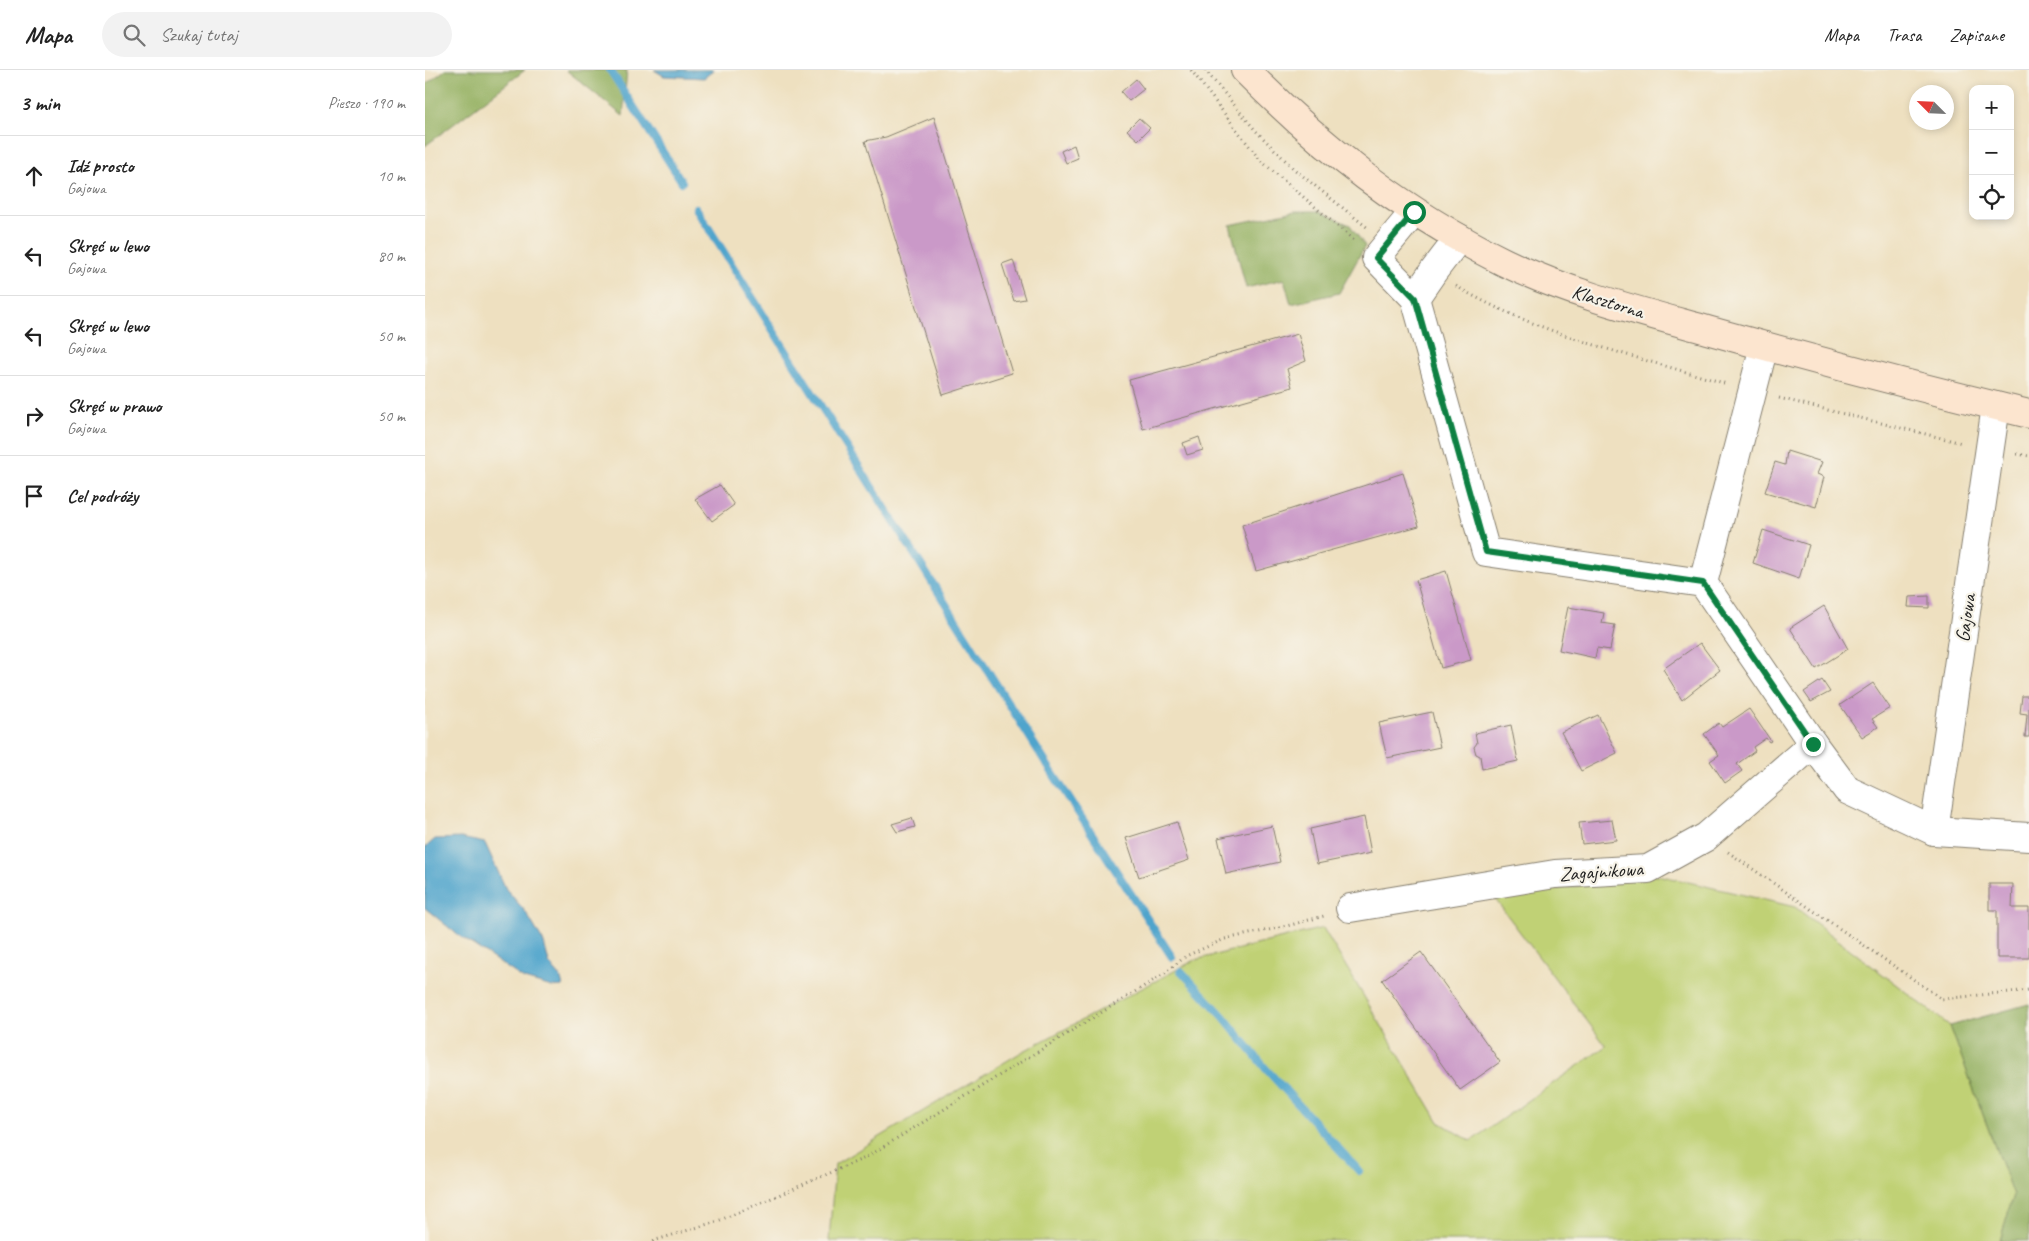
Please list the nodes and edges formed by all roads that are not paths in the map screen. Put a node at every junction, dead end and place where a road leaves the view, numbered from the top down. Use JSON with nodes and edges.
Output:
{"nodes":[{"id":1,"x":1245,"y":70,"type":"edge"},
{"id":2,"x":1414,"y":212,"type":"junction"},
{"id":3,"x":1459,"y":238,"type":"junction"},
{"id":4,"x":1415,"y":298,"type":"junction"},
{"id":5,"x":1764,"y":346,"type":"junction"},
{"id":6,"x":1996,"y":406,"type":"junction"},
{"id":7,"x":2029,"y":414,"type":"edge"},
{"id":8,"x":1703,"y":583,"type":"junction"},
{"id":9,"x":1813,"y":744,"type":"junction"},
{"id":10,"x":1934,"y":831,"type":"junction"},
{"id":11,"x":2029,"y":837,"type":"edge"},
{"id":12,"x":1350,"y":908,"type":"road end"}],
"edges":[{"from":1,"to":2,"type":"main road","name":"Klasztorna"},
{"from":2,"to":3,"type":"main road","name":"Klasztorna"},
{"from":2,"to":4,"type":"street"},
{"from":3,"to":4,"type":"street"},
{"from":3,"to":5,"type":"main road","name":"Klasztorna"},
{"from":4,"to":8,"type":"street"},
{"from":5,"to":6,"type":"main road","name":"Klasztorna"},
{"from":5,"to":8,"type":"street"},
{"from":6,"to":7,"type":"main road","name":"Klasztorna"},
{"from":6,"to":10,"type":"street","name":"Gajowa"},
{"from":8,"to":9,"type":"street"},
{"from":9,"to":10,"type":"street"},
{"from":9,"to":12,"type":"street","name":"Zagajnikowa"},
{"from":10,"to":11,"type":"street"}]}
